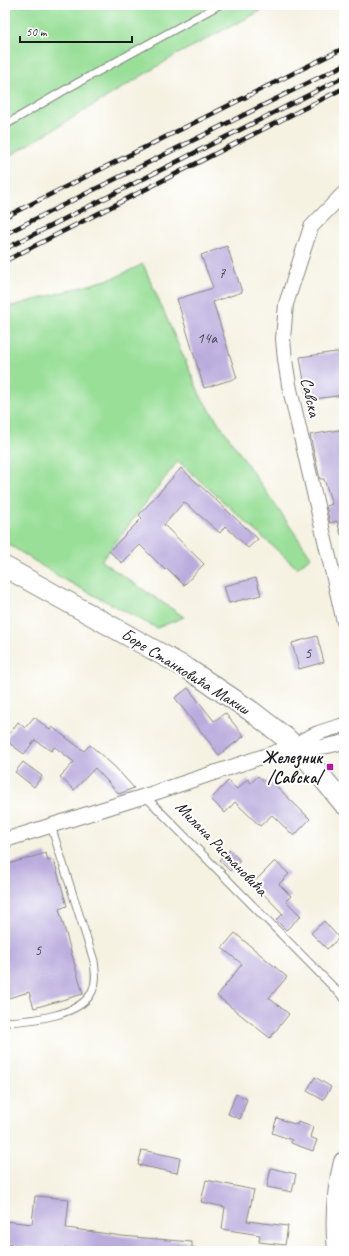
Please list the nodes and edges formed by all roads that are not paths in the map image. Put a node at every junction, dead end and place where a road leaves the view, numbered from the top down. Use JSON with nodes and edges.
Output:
{"nodes":[{"id":1,"x":219,"y":5,"type":"edge"},
{"id":2,"x":5,"y":125,"type":"edge"},
{"id":3,"x":344,"y":193,"type":"edge"},
{"id":4,"x":5,"y":567,"type":"edge"},
{"id":5,"x":340,"y":578,"type":"edge"},
{"id":6,"x":344,"y":622,"type":"edge"},
{"id":7,"x":344,"y":725,"type":"edge"},
{"id":8,"x":344,"y":742,"type":"edge"},
{"id":9,"x":294,"y":746,"type":"junction"},
{"id":10,"x":145,"y":796,"type":"junction"},
{"id":11,"x":344,"y":804,"type":"edge"},
{"id":12,"x":51,"y":826,"type":"junction"},
{"id":13,"x":5,"y":840,"type":"edge"},
{"id":14,"x":344,"y":998,"type":"edge"},
{"id":15,"x":5,"y":1022,"type":"edge"},
{"id":16,"x":344,"y":1162,"type":"edge"},
{"id":17,"x":338,"y":1251,"type":"edge"}],
"edges":[{"from":1,"to":2,"type":"lane"},
{"from":3,"to":5,"type":"street","name":"Савска"},
{"from":4,"to":9,"type":"main road","name":"Боре Станковића Макиш"},
{"from":5,"to":6,"type":"street","name":"Савска"},
{"from":7,"to":9,"type":"street","name":"Милана Ристановића"},
{"from":8,"to":9,"type":"street","name":"Милана Ристановића"},
{"from":9,"to":10,"type":"street","name":"Милана Ристановића"},
{"from":9,"to":11,"type":"main road","name":"Боре Станковића Макиш"},
{"from":10,"to":12,"type":"street","name":"Милана Ристановића"},
{"from":10,"to":14,"type":"lane","name":"Милана Ристановића"},
{"from":12,"to":13,"type":"street","name":"Милана Ристановића"},
{"from":12,"to":15,"type":"lane"},
{"from":16,"to":17,"type":"main road"}]}
